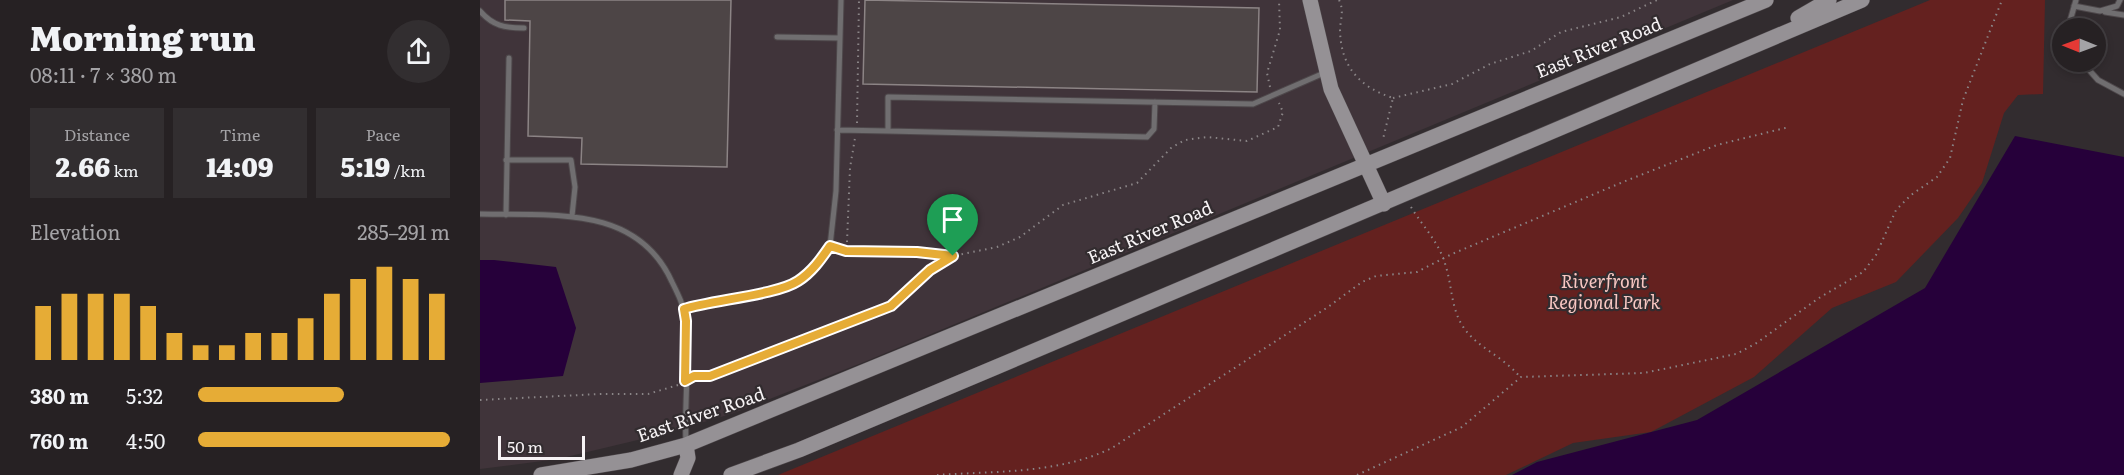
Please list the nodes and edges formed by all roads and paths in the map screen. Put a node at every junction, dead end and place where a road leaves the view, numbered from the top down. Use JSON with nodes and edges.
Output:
{"nodes":[{"id":1,"x":841,"y":0,"type":"edge"},
{"id":2,"x":1279,"y":0,"type":"edge"},
{"id":3,"x":1310,"y":0,"type":"edge"},
{"id":4,"x":1339,"y":0,"type":"edge"},
{"id":5,"x":1657,"y":0,"type":"edge"},
{"id":6,"x":1766,"y":0,"type":"edge"},
{"id":7,"x":1829,"y":0,"type":"edge"},
{"id":8,"x":1862,"y":0,"type":"edge"},
{"id":9,"x":2002,"y":0,"type":"edge"},
{"id":10,"x":2120,"y":0,"type":"edge"},
{"id":11,"x":2075,"y":3,"type":"edge"},
{"id":12,"x":480,"y":11,"type":"edge"},
{"id":13,"x":2100,"y":11,"type":"junction"},
{"id":14,"x":2124,"y":15,"type":"edge"},
{"id":15,"x":2071,"y":18,"type":"edge"},
{"id":16,"x":524,"y":28,"type":"dead end"},
{"id":17,"x":777,"y":38,"type":"dead end"},
{"id":18,"x":840,"y":38,"type":"junction"},
{"id":19,"x":1754,"y":46,"type":"junction"},
{"id":20,"x":509,"y":58,"type":"dead end"},
{"id":21,"x":1326,"y":72,"type":"junction"},
{"id":22,"x":2091,"y":72,"type":"edge"},
{"id":23,"x":1273,"y":92,"type":"dead end"},
{"id":24,"x":2124,"y":94,"type":"edge"},
{"id":25,"x":1393,"y":98,"type":"junction"},
{"id":26,"x":1155,"y":102,"type":"junction"},
{"id":27,"x":1279,"y":103,"type":"dead end"},
{"id":28,"x":1789,"y":127,"type":"dead end"},
{"id":29,"x":837,"y":130,"type":"junction"},
{"id":30,"x":888,"y":131,"type":"junction"},
{"id":31,"x":1383,"y":139,"type":"dead end"},
{"id":32,"x":506,"y":160,"type":"junction"},
{"id":33,"x":1367,"y":164,"type":"junction"},
{"id":34,"x":1383,"y":204,"type":"junction"},
{"id":35,"x":1409,"y":204,"type":"dead end"},
{"id":36,"x":480,"y":214,"type":"edge"},
{"id":37,"x":506,"y":215,"type":"junction"},
{"id":38,"x":572,"y":216,"type":"junction"},
{"id":39,"x":830,"y":246,"type":"junction"},
{"id":40,"x":917,"y":252,"type":"joint"},
{"id":41,"x":953,"y":256,"type":"junction"},
{"id":42,"x":1443,"y":258,"type":"junction"},
{"id":43,"x":684,"y":309,"type":"junction"},
{"id":44,"x":1521,"y":377,"type":"junction"},
{"id":45,"x":685,"y":381,"type":"junction"},
{"id":46,"x":480,"y":400,"type":"edge"},
{"id":47,"x":686,"y":445,"type":"junction"},
{"id":48,"x":541,"y":475,"type":"edge"},
{"id":49,"x":681,"y":475,"type":"edge"},
{"id":50,"x":731,"y":475,"type":"edge"},
{"id":51,"x":937,"y":475,"type":"edge"},
{"id":52,"x":1357,"y":475,"type":"edge"}],
"edges":[{"from":1,"to":18,"type":"lane"},
{"from":2,"to":23,"type":"path"},
{"from":3,"to":21,"type":"street"},
{"from":4,"to":25,"type":"path"},
{"from":5,"to":25,"type":"path"},
{"from":6,"to":33,"type":"street","name":"East River Road"},
{"from":7,"to":19,"type":"street"},
{"from":8,"to":19,"type":"street"},
{"from":9,"to":44,"type":"path"},
{"from":10,"to":13,"type":"lane"},
{"from":11,"to":13,"type":"lane"},
{"from":11,"to":15,"type":"lane"},
{"from":12,"to":16,"type":"lane"},
{"from":13,"to":14,"type":"lane"},
{"from":17,"to":18,"type":"lane"},
{"from":18,"to":29,"type":"lane"},
{"from":19,"to":34,"type":"street"},
{"from":20,"to":32,"type":"lane"},
{"from":21,"to":26,"type":"lane"},
{"from":21,"to":33,"type":"street"},
{"from":22,"to":24,"type":"lane"},
{"from":25,"to":31,"type":"path"},
{"from":26,"to":30,"type":"lane"},
{"from":26,"to":30,"type":"lane"},
{"from":27,"to":41,"type":"path"},
{"from":28,"to":42,"type":"path"},
{"from":29,"to":30,"type":"lane"},
{"from":29,"to":39,"type":"lane"},
{"from":32,"to":37,"type":"lane"},
{"from":32,"to":38,"type":"lane"},
{"from":33,"to":34,"type":"street"},
{"from":33,"to":47,"type":"street","name":"East River Road"},
{"from":34,"to":50,"type":"street"},
{"from":35,"to":42,"type":"path"},
{"from":36,"to":37,"type":"lane"},
{"from":37,"to":38,"type":"lane"},
{"from":38,"to":43,"type":"lane"},
{"from":39,"to":40,"type":"lane"},
{"from":39,"to":43,"type":"lane"},
{"from":40,"to":41,"type":"path"},
{"from":41,"to":45,"type":"path"},
{"from":42,"to":44,"type":"path"},
{"from":42,"to":51,"type":"path"},
{"from":43,"to":45,"type":"lane"},
{"from":44,"to":52,"type":"path"},
{"from":45,"to":46,"type":"path"},
{"from":45,"to":47,"type":"lane"},
{"from":47,"to":48,"type":"street","name":"East River Road"},
{"from":47,"to":49,"type":"street"}]}
